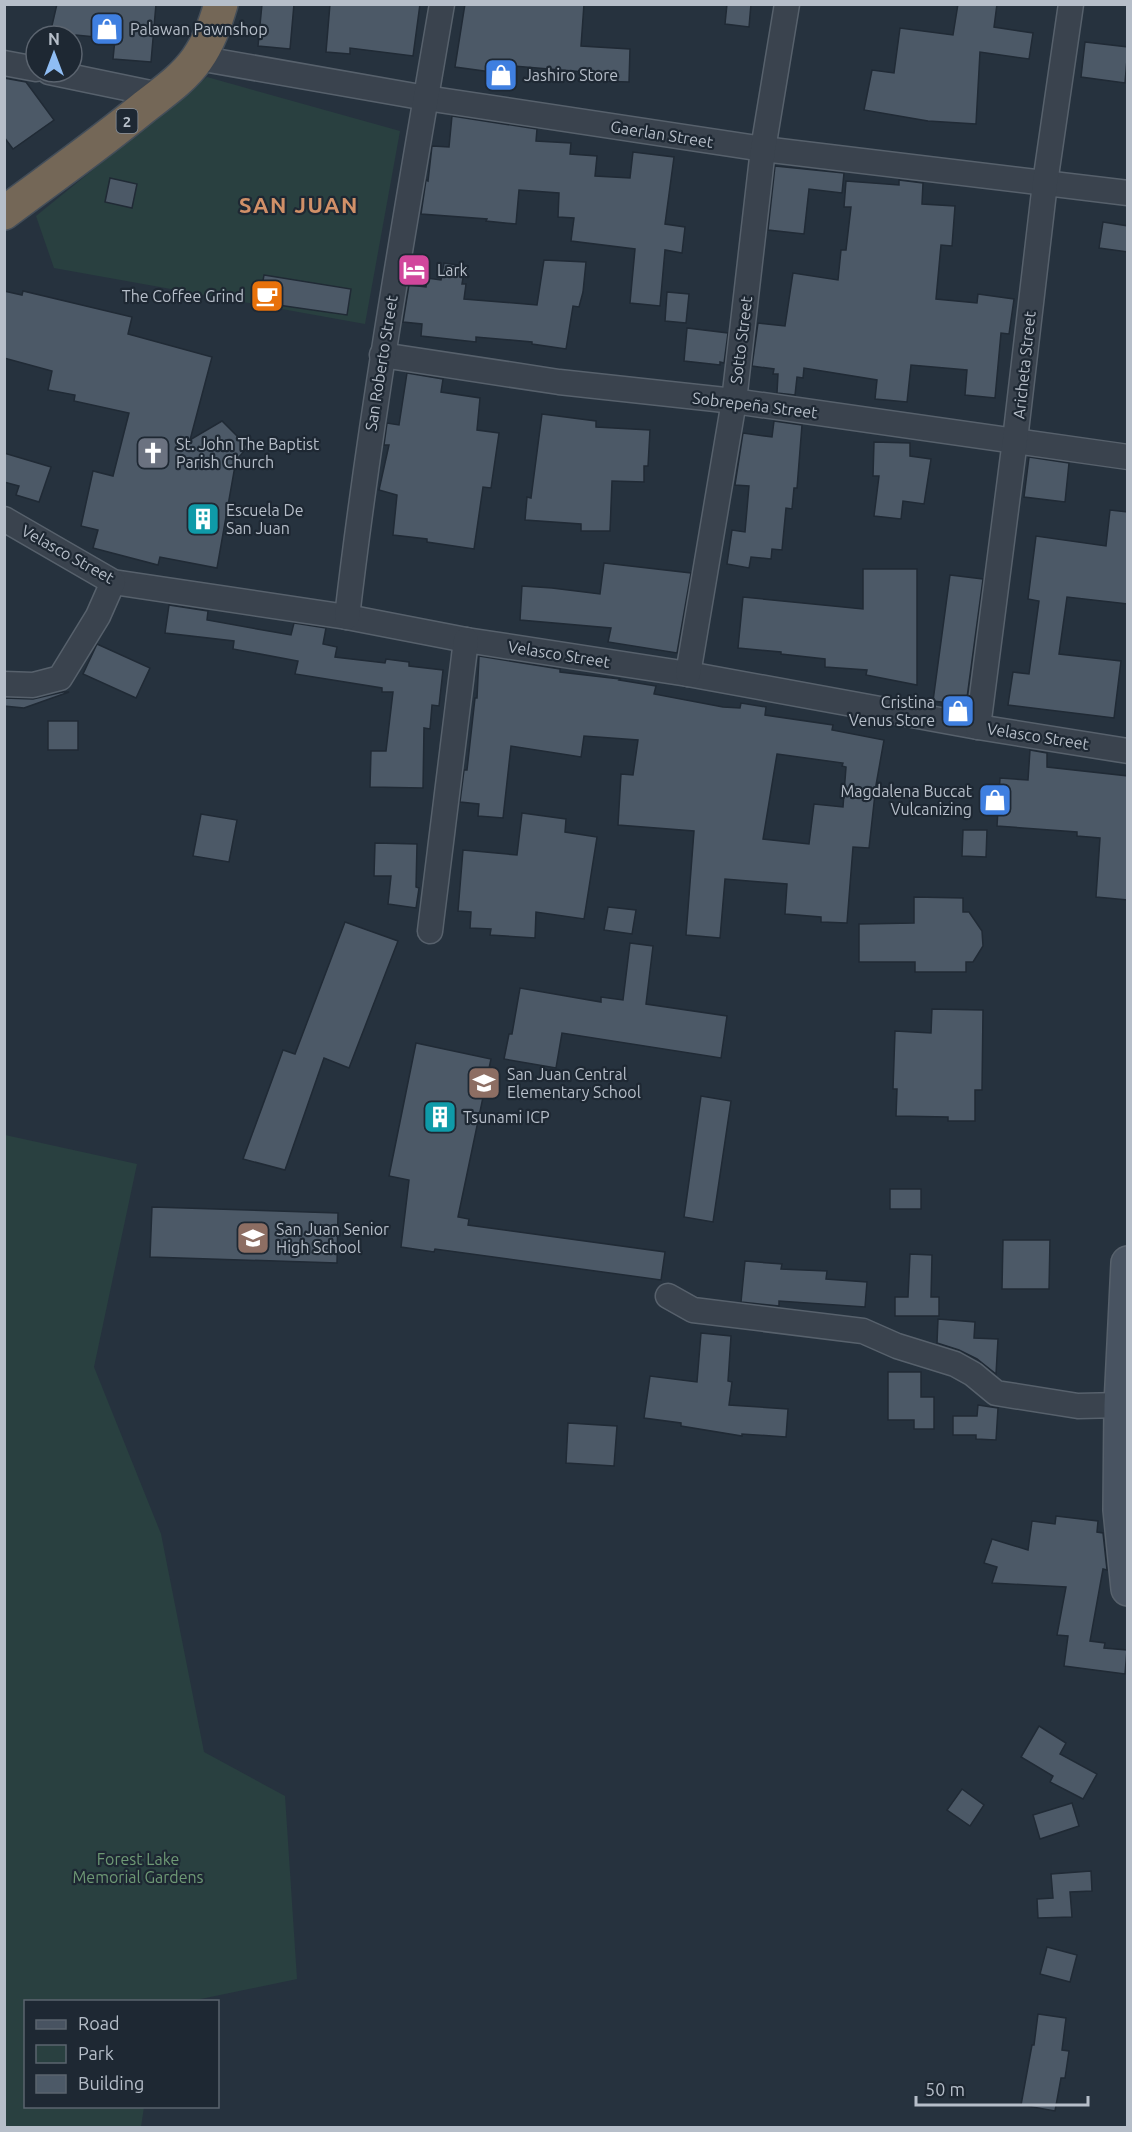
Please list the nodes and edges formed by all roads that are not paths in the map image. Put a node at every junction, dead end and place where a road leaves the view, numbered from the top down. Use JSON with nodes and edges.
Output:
{"nodes":[{"id":1,"x":220,"y":4,"type":"edge"},
{"id":2,"x":442,"y":4,"type":"edge"},
{"id":3,"x":787,"y":4,"type":"edge"},
{"id":4,"x":1071,"y":4,"type":"edge"},
{"id":5,"x":198,"y":58,"type":"junction"},
{"id":6,"x":4,"y":63,"type":"edge"},
{"id":7,"x":24,"y":67,"type":"edge"},
{"id":8,"x":84,"y":79,"type":"edge"},
{"id":9,"x":160,"y":94,"type":"junction"},
{"id":10,"x":426,"y":98,"type":"junction"},
{"id":11,"x":763,"y":149,"type":"junction"},
{"id":12,"x":1045,"y":183,"type":"junction"},
{"id":13,"x":1128,"y":194,"type":"edge"},
{"id":14,"x":4,"y":213,"type":"edge"},
{"id":15,"x":382,"y":355,"type":"junction"},
{"id":16,"x":734,"y":401,"type":"junction"},
{"id":17,"x":1015,"y":440,"type":"junction"},
{"id":18,"x":1128,"y":457,"type":"edge"},
{"id":19,"x":4,"y":519,"type":"edge"},
{"id":20,"x":113,"y":582,"type":"junction"},
{"id":21,"x":347,"y":616,"type":"junction"},
{"id":22,"x":466,"y":640,"type":"junction"},
{"id":23,"x":688,"y":674,"type":"junction"},
{"id":24,"x":4,"y":684,"type":"edge"},
{"id":25,"x":978,"y":727,"type":"junction"},
{"id":26,"x":1128,"y":751,"type":"edge"},
{"id":27,"x":430,"y":931,"type":"dead end"},
{"id":28,"x":1128,"y":1263,"type":"edge"},
{"id":29,"x":668,"y":1296,"type":"dead end"},
{"id":30,"x":1121,"y":1405,"type":"junction"},
{"id":31,"x":1128,"y":1589,"type":"edge"}],
"edges":[{"from":1,"to":5,"type":"highway","number":"2"},
{"from":2,"to":10,"type":"street","name":"San Roberto Street"},
{"from":3,"to":11,"type":"street","name":"Sotto Street"},
{"from":4,"to":12,"type":"street","name":"Aricheta Street"},
{"from":5,"to":9,"type":"highway","number":"2"},
{"from":5,"to":10,"type":"street","name":"Gaerlan Street"},
{"from":6,"to":7,"type":"street"},
{"from":8,"to":9,"type":"street"},
{"from":9,"to":14,"type":"highway","number":"2"},
{"from":10,"to":11,"type":"street","name":"Gaerlan Street"},
{"from":10,"to":15,"type":"street","name":"San Roberto Street"},
{"from":11,"to":12,"type":"street","name":"Gaerlan Street"},
{"from":11,"to":16,"type":"street","name":"Sotto Street"},
{"from":12,"to":13,"type":"street","name":"Gaerlan Street"},
{"from":12,"to":17,"type":"street","name":"Aricheta Street"},
{"from":15,"to":16,"type":"street","name":"Sobrepeña Street"},
{"from":15,"to":21,"type":"street","name":"San Roberto Street"},
{"from":16,"to":17,"type":"street","name":"Sobrepeña Street"},
{"from":16,"to":23,"type":"street","name":"Sotto Street"},
{"from":17,"to":18,"type":"street","name":"Sobrepeña Street"},
{"from":17,"to":25,"type":"street","name":"Aricheta Street"},
{"from":19,"to":20,"type":"street","name":"Velasco Street"},
{"from":20,"to":21,"type":"street","name":"Velasco Street"},
{"from":20,"to":24,"type":"street"},
{"from":21,"to":22,"type":"street","name":"Velasco Street"},
{"from":22,"to":23,"type":"street","name":"Velasco Street"},
{"from":22,"to":27,"type":"street"},
{"from":23,"to":25,"type":"street","name":"Velasco Street"},
{"from":25,"to":26,"type":"street","name":"Velasco Street"},
{"from":28,"to":30,"type":"street"},
{"from":29,"to":30,"type":"street"},
{"from":30,"to":31,"type":"street"}]}
